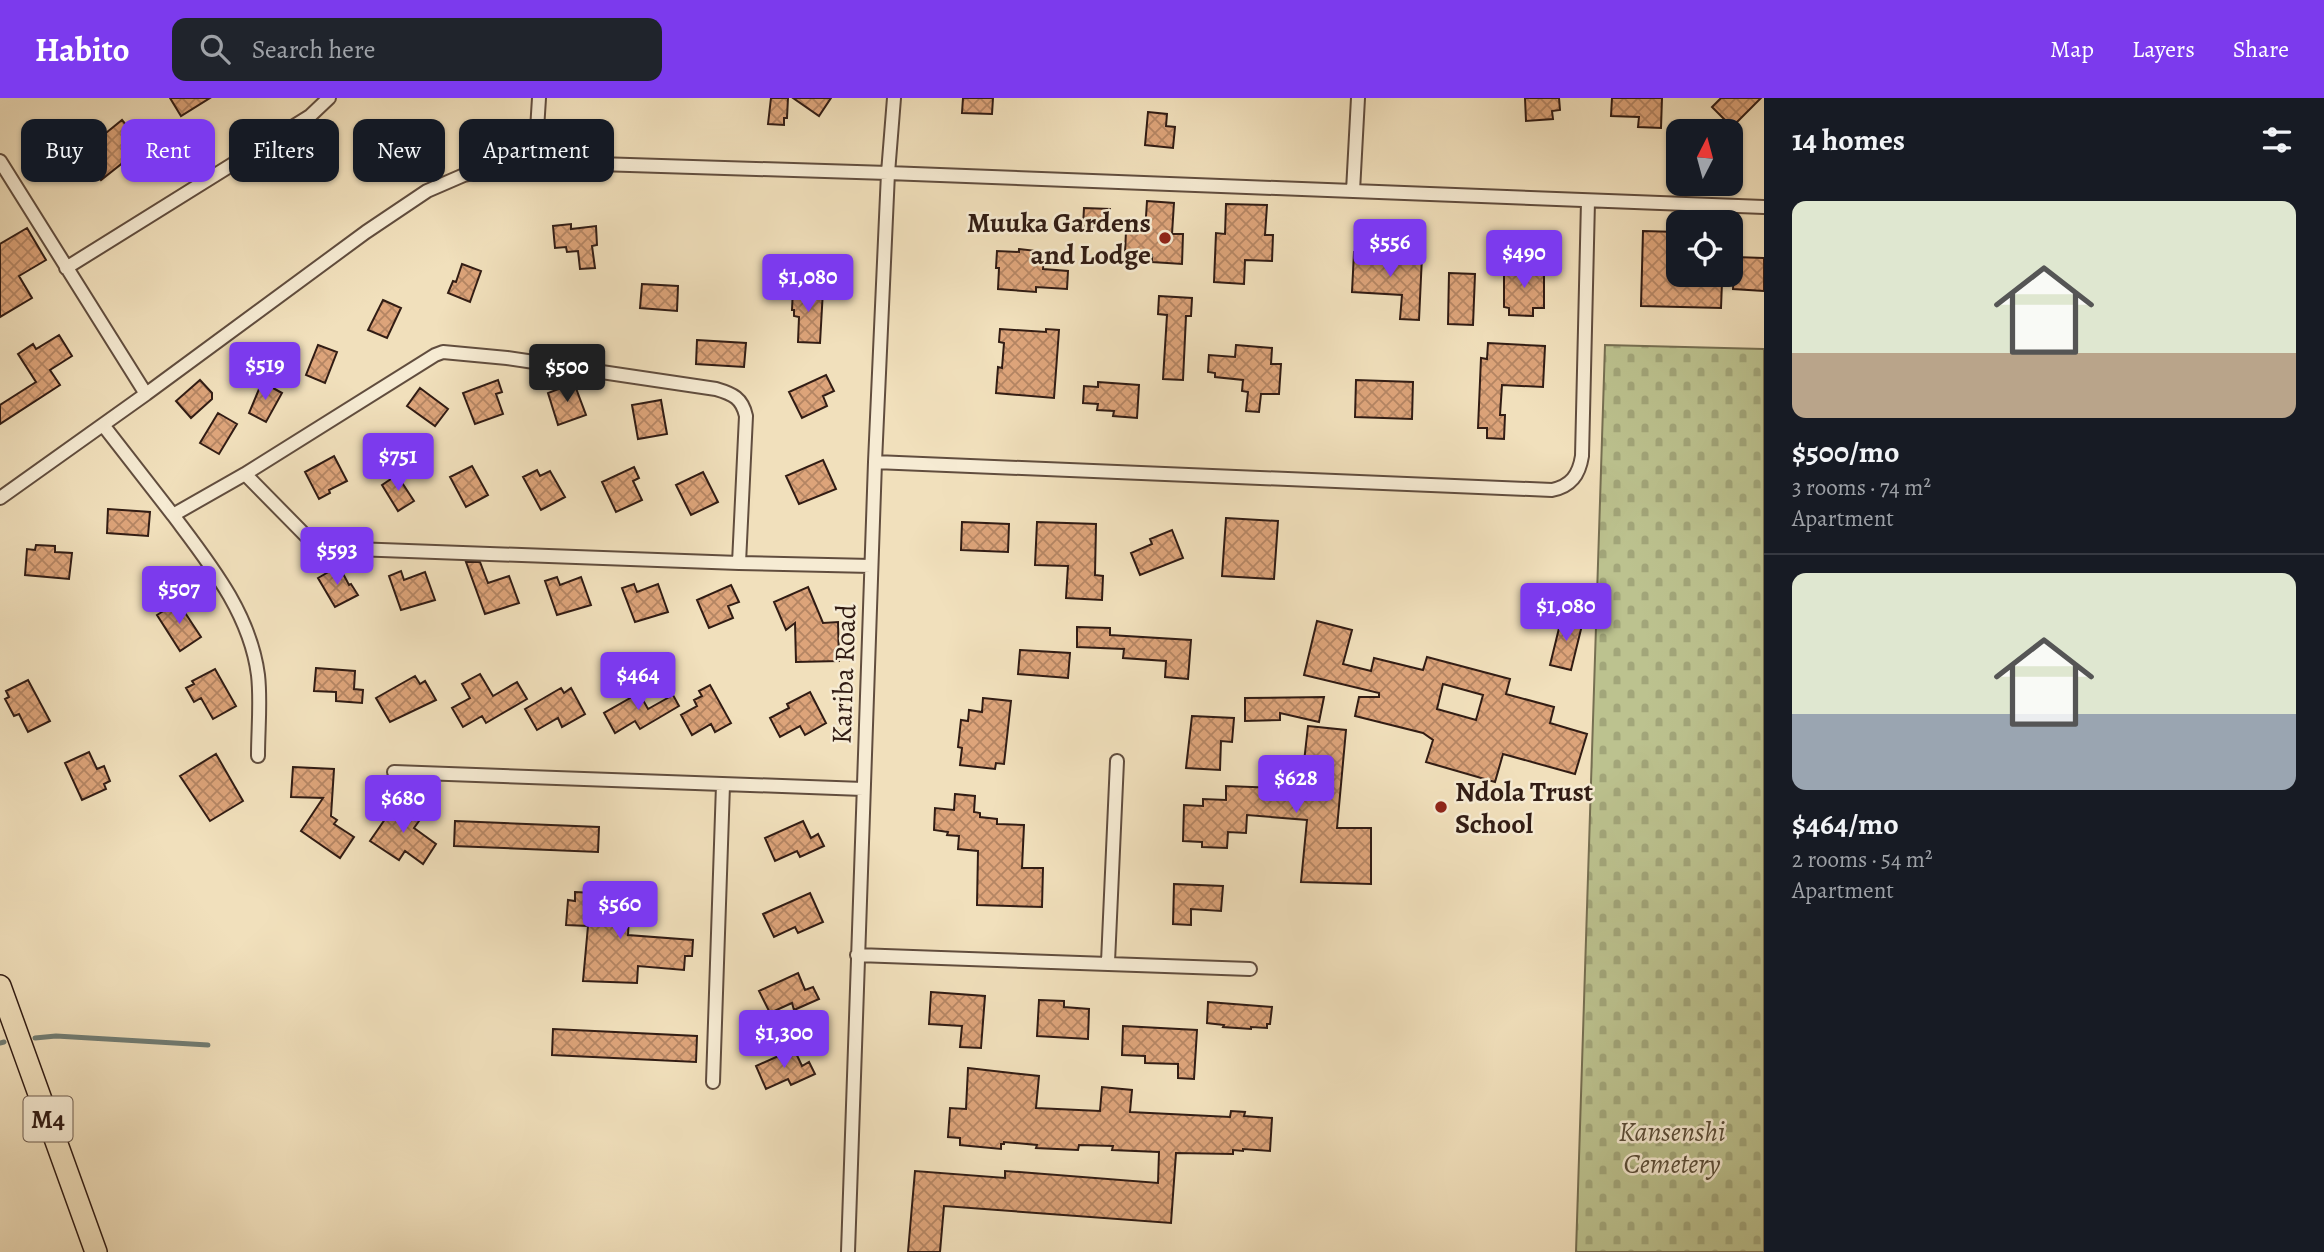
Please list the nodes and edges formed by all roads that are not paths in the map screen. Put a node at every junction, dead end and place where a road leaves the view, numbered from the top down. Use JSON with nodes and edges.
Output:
{"nodes":[{"id":1,"x":328,"y":98,"type":"edge"},
{"id":2,"x":539,"y":98,"type":"edge"},
{"id":3,"x":894,"y":98,"type":"edge"},
{"id":4,"x":1358,"y":98,"type":"edge"},
{"id":5,"x":538,"y":119,"type":"edge"},
{"id":6,"x":0,"y":161,"type":"edge"},
{"id":7,"x":614,"y":164,"type":"edge"},
{"id":8,"x":888,"y":173,"type":"junction"},
{"id":9,"x":459,"y":177,"type":"edge"},
{"id":10,"x":1353,"y":191,"type":"junction"},
{"id":11,"x":1588,"y":201,"type":"junction"},
{"id":12,"x":1764,"y":207,"type":"edge"},
{"id":13,"x":66,"y":268,"type":"junction"},
{"id":14,"x":146,"y":394,"type":"junction"},
{"id":15,"x":103,"y":425,"type":"junction"},
{"id":16,"x":875,"y":462,"type":"junction"},
{"id":17,"x":245,"y":474,"type":"junction"},
{"id":18,"x":0,"y":498,"type":"edge"},
{"id":19,"x":173,"y":515,"type":"junction"},
{"id":20,"x":739,"y":563,"type":"junction"},
{"id":21,"x":871,"y":566,"type":"junction"},
{"id":22,"x":258,"y":756,"type":"dead end"},
{"id":23,"x":1117,"y":761,"type":"dead end"},
{"id":24,"x":394,"y":772,"type":"dead end"},
{"id":25,"x":723,"y":785,"type":"junction"},
{"id":26,"x":863,"y":789,"type":"junction"},
{"id":27,"x":858,"y":956,"type":"junction"},
{"id":28,"x":1108,"y":962,"type":"junction"},
{"id":29,"x":1250,"y":969,"type":"dead end"},
{"id":30,"x":0,"y":986,"type":"edge"},
{"id":31,"x":713,"y":1082,"type":"dead end"},
{"id":32,"x":96,"y":1252,"type":"edge"},
{"id":33,"x":848,"y":1252,"type":"edge"}],
"edges":[{"from":1,"to":13,"type":"street"},
{"from":2,"to":5,"type":"street"},
{"from":3,"to":8,"type":"street","name":"Kariba Road"},
{"from":4,"to":10,"type":"street"},
{"from":6,"to":13,"type":"street"},
{"from":7,"to":8,"type":"street"},
{"from":8,"to":10,"type":"street"},
{"from":8,"to":16,"type":"street","name":"Kariba Road"},
{"from":9,"to":14,"type":"street"},
{"from":10,"to":11,"type":"street"},
{"from":11,"to":12,"type":"street"},
{"from":11,"to":16,"type":"street"},
{"from":13,"to":14,"type":"street"},
{"from":14,"to":15,"type":"street"},
{"from":15,"to":18,"type":"street"},
{"from":15,"to":19,"type":"street"},
{"from":16,"to":21,"type":"street","name":"Kariba Road"},
{"from":17,"to":19,"type":"street"},
{"from":17,"to":20,"type":"street"},
{"from":17,"to":20,"type":"street"},
{"from":19,"to":22,"type":"street"},
{"from":20,"to":21,"type":"street"},
{"from":21,"to":26,"type":"street","name":"Kariba Road"},
{"from":23,"to":28,"type":"street"},
{"from":24,"to":25,"type":"street"},
{"from":25,"to":26,"type":"street"},
{"from":25,"to":31,"type":"street"},
{"from":26,"to":27,"type":"street","name":"Kariba Road"},
{"from":27,"to":28,"type":"street"},
{"from":27,"to":33,"type":"street","name":"Kariba Road"},
{"from":28,"to":29,"type":"street"},
{"from":30,"to":32,"type":"main road","number":"M4"}]}
